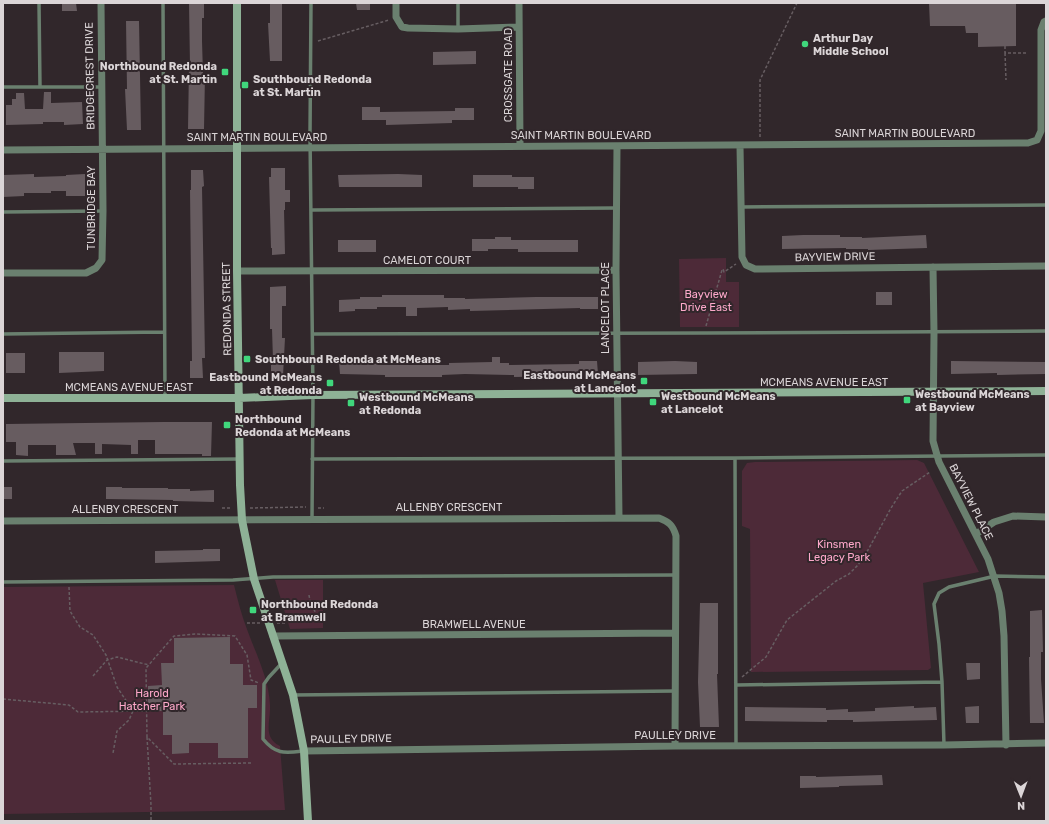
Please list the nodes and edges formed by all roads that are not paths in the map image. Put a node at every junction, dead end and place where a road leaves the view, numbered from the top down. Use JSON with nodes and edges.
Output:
{"nodes":[{"id":1,"x":39,"y":3,"type":"edge"},
{"id":2,"x":101,"y":3,"type":"edge"},
{"id":3,"x":163,"y":3,"type":"edge"},
{"id":4,"x":237,"y":3,"type":"edge"},
{"id":5,"x":311,"y":3,"type":"edge"},
{"id":6,"x":396,"y":3,"type":"edge"},
{"id":7,"x":458,"y":3,"type":"edge"},
{"id":8,"x":519,"y":3,"type":"edge"},
{"id":9,"x":1046,"y":21,"type":"edge"},
{"id":10,"x":519,"y":27,"type":"junction"},
{"id":11,"x":458,"y":29,"type":"junction"},
{"id":12,"x":3,"y":87,"type":"edge"},
{"id":13,"x":40,"y":87,"type":"junction"},
{"id":14,"x":101,"y":87,"type":"junction"},
{"id":15,"x":520,"y":146,"type":"junction"},
{"id":16,"x":617,"y":146,"type":"junction"},
{"id":17,"x":740,"y":146,"type":"junction"},
{"id":18,"x":164,"y":148,"type":"junction"},
{"id":19,"x":238,"y":148,"type":"junction"},
{"id":20,"x":311,"y":148,"type":"junction"},
{"id":21,"x":102,"y":149,"type":"junction"},
{"id":22,"x":3,"y":150,"type":"edge"},
{"id":23,"x":1046,"y":205,"type":"edge"},
{"id":24,"x":741,"y":207,"type":"junction"},
{"id":25,"x":616,"y":208,"type":"junction"},
{"id":26,"x":312,"y":210,"type":"junction"},
{"id":27,"x":103,"y":211,"type":"junction"},
{"id":28,"x":3,"y":212,"type":"edge"},
{"id":29,"x":1046,"y":266,"type":"edge"},
{"id":30,"x":932,"y":267,"type":"junction"},
{"id":31,"x":616,"y":270,"type":"junction"},
{"id":32,"x":237,"y":271,"type":"junction"},
{"id":33,"x":312,"y":271,"type":"junction"},
{"id":34,"x":3,"y":273,"type":"edge"},
{"id":35,"x":1046,"y":331,"type":"edge"},
{"id":36,"x":164,"y":332,"type":"junction"},
{"id":37,"x":934,"y":332,"type":"junction"},
{"id":38,"x":3,"y":334,"type":"edge"},
{"id":39,"x":313,"y":334,"type":"junction"},
{"id":40,"x":616,"y":334,"type":"junction"},
{"id":41,"x":1046,"y":391,"type":"edge"},
{"id":42,"x":934,"y":392,"type":"junction"},
{"id":43,"x":617,"y":394,"type":"junction"},
{"id":44,"x":313,"y":395,"type":"junction"},
{"id":45,"x":3,"y":398,"type":"edge"},
{"id":46,"x":165,"y":398,"type":"junction"},
{"id":47,"x":239,"y":398,"type":"junction"},
{"id":48,"x":937,"y":456,"type":"junction"},
{"id":49,"x":1046,"y":456,"type":"edge"},
{"id":50,"x":618,"y":458,"type":"junction"},
{"id":51,"x":736,"y":458,"type":"junction"},
{"id":52,"x":240,"y":459,"type":"junction"},
{"id":53,"x":312,"y":459,"type":"junction"},
{"id":54,"x":3,"y":461,"type":"edge"},
{"id":55,"x":1046,"y":517,"type":"edge"},
{"id":56,"x":618,"y":518,"type":"junction"},
{"id":57,"x":312,"y":519,"type":"junction"},
{"id":58,"x":242,"y":520,"type":"junction"},
{"id":59,"x":3,"y":521,"type":"edge"},
{"id":60,"x":976,"y":534,"type":"junction"},
{"id":61,"x":675,"y":575,"type":"junction"},
{"id":62,"x":995,"y":576,"type":"junction"},
{"id":63,"x":1046,"y":577,"type":"edge"},
{"id":64,"x":254,"y":579,"type":"junction"},
{"id":65,"x":3,"y":582,"type":"edge"},
{"id":66,"x":675,"y":633,"type":"junction"},
{"id":67,"x":273,"y":636,"type":"junction"},
{"id":68,"x":282,"y":663,"type":"junction"},
{"id":69,"x":942,"y":682,"type":"junction"},
{"id":70,"x":737,"y":684,"type":"junction"},
{"id":71,"x":675,"y":691,"type":"junction"},
{"id":72,"x":293,"y":695,"type":"junction"},
{"id":73,"x":1046,"y":743,"type":"edge"},
{"id":74,"x":1006,"y":745,"type":"junction"},
{"id":75,"x":675,"y":746,"type":"junction"},
{"id":76,"x":736,"y":746,"type":"junction"},
{"id":77,"x":944,"y":746,"type":"junction"},
{"id":78,"x":304,"y":751,"type":"junction"},
{"id":79,"x":308,"y":821,"type":"edge"}],
"edges":[{"from":1,"to":13,"type":"lane"},
{"from":2,"to":14,"type":"street","name":"BRIDGECREST DRIVE"},
{"from":3,"to":18,"type":"lane"},
{"from":4,"to":19,"type":"street","name":"REDONDA STREET"},
{"from":5,"to":20,"type":"lane"},
{"from":6,"to":11,"type":"street"},
{"from":7,"to":11,"type":"lane"},
{"from":8,"to":10,"type":"street","name":"CROSSGATE ROAD"},
{"from":9,"to":17,"type":"street","name":"SAINT MARTIN BOULEVARD"},
{"from":10,"to":11,"type":"street"},
{"from":10,"to":15,"type":"street","name":"CROSSGATE ROAD"},
{"from":12,"to":13,"type":"lane"},
{"from":13,"to":14,"type":"lane"},
{"from":14,"to":21,"type":"street","name":"BRIDGECREST DRIVE"},
{"from":15,"to":16,"type":"street","name":"SAINT MARTIN BOULEVARD"},
{"from":15,"to":20,"type":"street","name":"SAINT MARTIN BOULEVARD"},
{"from":16,"to":17,"type":"street","name":"SAINT MARTIN BOULEVARD"},
{"from":16,"to":25,"type":"street","name":"LANCELOT PLACE"},
{"from":17,"to":24,"type":"street"},
{"from":18,"to":19,"type":"street","name":"SAINT MARTIN BOULEVARD"},
{"from":18,"to":21,"type":"street","name":"SAINT MARTIN BOULEVARD"},
{"from":18,"to":36,"type":"lane"},
{"from":19,"to":20,"type":"street","name":"SAINT MARTIN BOULEVARD"},
{"from":19,"to":32,"type":"street","name":"REDONDA STREET"},
{"from":20,"to":26,"type":"lane"},
{"from":21,"to":22,"type":"street","name":"SAINT MARTIN BOULEVARD"},
{"from":21,"to":27,"type":"street","name":"TUNBRIDGE BAY"},
{"from":23,"to":24,"type":"lane"},
{"from":24,"to":30,"type":"street","name":"BAYVIEW DRIVE"},
{"from":25,"to":26,"type":"lane"},
{"from":25,"to":31,"type":"street","name":"LANCELOT PLACE"},
{"from":26,"to":33,"type":"lane"},
{"from":27,"to":28,"type":"lane"},
{"from":27,"to":34,"type":"street","name":"TUNBRIDGE BAY"},
{"from":29,"to":30,"type":"street","name":"BAYVIEW DRIVE"},
{"from":30,"to":37,"type":"street","name":"BAYVIEW PLACE"},
{"from":31,"to":33,"type":"street","name":"CAMELOT COURT"},
{"from":31,"to":40,"type":"street","name":"LANCELOT PLACE"},
{"from":32,"to":33,"type":"street","name":"CAMELOT COURT"},
{"from":32,"to":47,"type":"street","name":"REDONDA STREET"},
{"from":33,"to":39,"type":"lane"},
{"from":35,"to":37,"type":"lane"},
{"from":36,"to":38,"type":"lane"},
{"from":36,"to":46,"type":"lane"},
{"from":37,"to":40,"type":"lane"},
{"from":37,"to":42,"type":"street","name":"BAYVIEW PLACE"},
{"from":39,"to":40,"type":"lane"},
{"from":39,"to":44,"type":"lane"},
{"from":40,"to":43,"type":"street","name":"LANCELOT PLACE"},
{"from":41,"to":42,"type":"street","name":"MCMEANS AVENUE EAST"},
{"from":42,"to":43,"type":"street","name":"MCMEANS AVENUE EAST"},
{"from":42,"to":48,"type":"street","name":"BAYVIEW PLACE"},
{"from":43,"to":44,"type":"street","name":"MCMEANS AVENUE EAST"},
{"from":43,"to":50,"type":"street","name":"LANCELOT PLACE"},
{"from":44,"to":47,"type":"street","name":"MCMEANS AVENUE EAST"},
{"from":44,"to":53,"type":"lane"},
{"from":45,"to":46,"type":"street","name":"MCMEANS AVENUE EAST"},
{"from":46,"to":47,"type":"street","name":"MCMEANS AVENUE EAST"},
{"from":47,"to":52,"type":"street","name":"REDONDA STREET"},
{"from":48,"to":49,"type":"lane"},
{"from":48,"to":51,"type":"lane"},
{"from":48,"to":60,"type":"street","name":"BAYVIEW PLACE"},
{"from":50,"to":51,"type":"lane"},
{"from":50,"to":53,"type":"lane"},
{"from":50,"to":56,"type":"street","name":"LANCELOT PLACE"},
{"from":51,"to":70,"type":"lane"},
{"from":52,"to":54,"type":"lane"},
{"from":52,"to":58,"type":"street","name":"REDONDA STREET"},
{"from":53,"to":57,"type":"lane"},
{"from":55,"to":60,"type":"street"},
{"from":56,"to":57,"type":"street","name":"ALLENBY CRESCENT"},
{"from":56,"to":61,"type":"street","name":"ALLENBY CRESCENT"},
{"from":57,"to":58,"type":"street","name":"ALLENBY CRESCENT"},
{"from":58,"to":59,"type":"street","name":"ALLENBY CRESCENT"},
{"from":58,"to":64,"type":"street","name":"REDONDA STREET"},
{"from":60,"to":62,"type":"street","name":"BAYVIEW PLACE"},
{"from":61,"to":64,"type":"lane"},
{"from":61,"to":66,"type":"street","name":"ALLENBY CRESCENT"},
{"from":62,"to":63,"type":"lane"},
{"from":62,"to":69,"type":"lane"},
{"from":62,"to":74,"type":"street","name":"BAYVIEW PLACE"},
{"from":64,"to":65,"type":"lane"},
{"from":64,"to":67,"type":"street","name":"REDONDA STREET"},
{"from":66,"to":67,"type":"street","name":"BRAMWELL AVENUE"},
{"from":66,"to":71,"type":"street","name":"ALLENBY CRESCENT"},
{"from":67,"to":68,"type":"street","name":"REDONDA STREET"},
{"from":68,"to":72,"type":"street","name":"REDONDA STREET"},
{"from":68,"to":78,"type":"lane"},
{"from":69,"to":70,"type":"lane"},
{"from":69,"to":77,"type":"lane"},
{"from":70,"to":76,"type":"lane"},
{"from":71,"to":72,"type":"lane"},
{"from":71,"to":75,"type":"street","name":"ALLENBY CRESCENT"},
{"from":72,"to":78,"type":"street","name":"REDONDA STREET"},
{"from":73,"to":74,"type":"street","name":"PAULLEY DRIVE"},
{"from":74,"to":77,"type":"street","name":"PAULLEY DRIVE"},
{"from":75,"to":76,"type":"street","name":"PAULLEY DRIVE"},
{"from":75,"to":78,"type":"street","name":"PAULLEY DRIVE"},
{"from":76,"to":77,"type":"street","name":"PAULLEY DRIVE"},
{"from":78,"to":79,"type":"street","name":"REDONDA STREET"}]}
